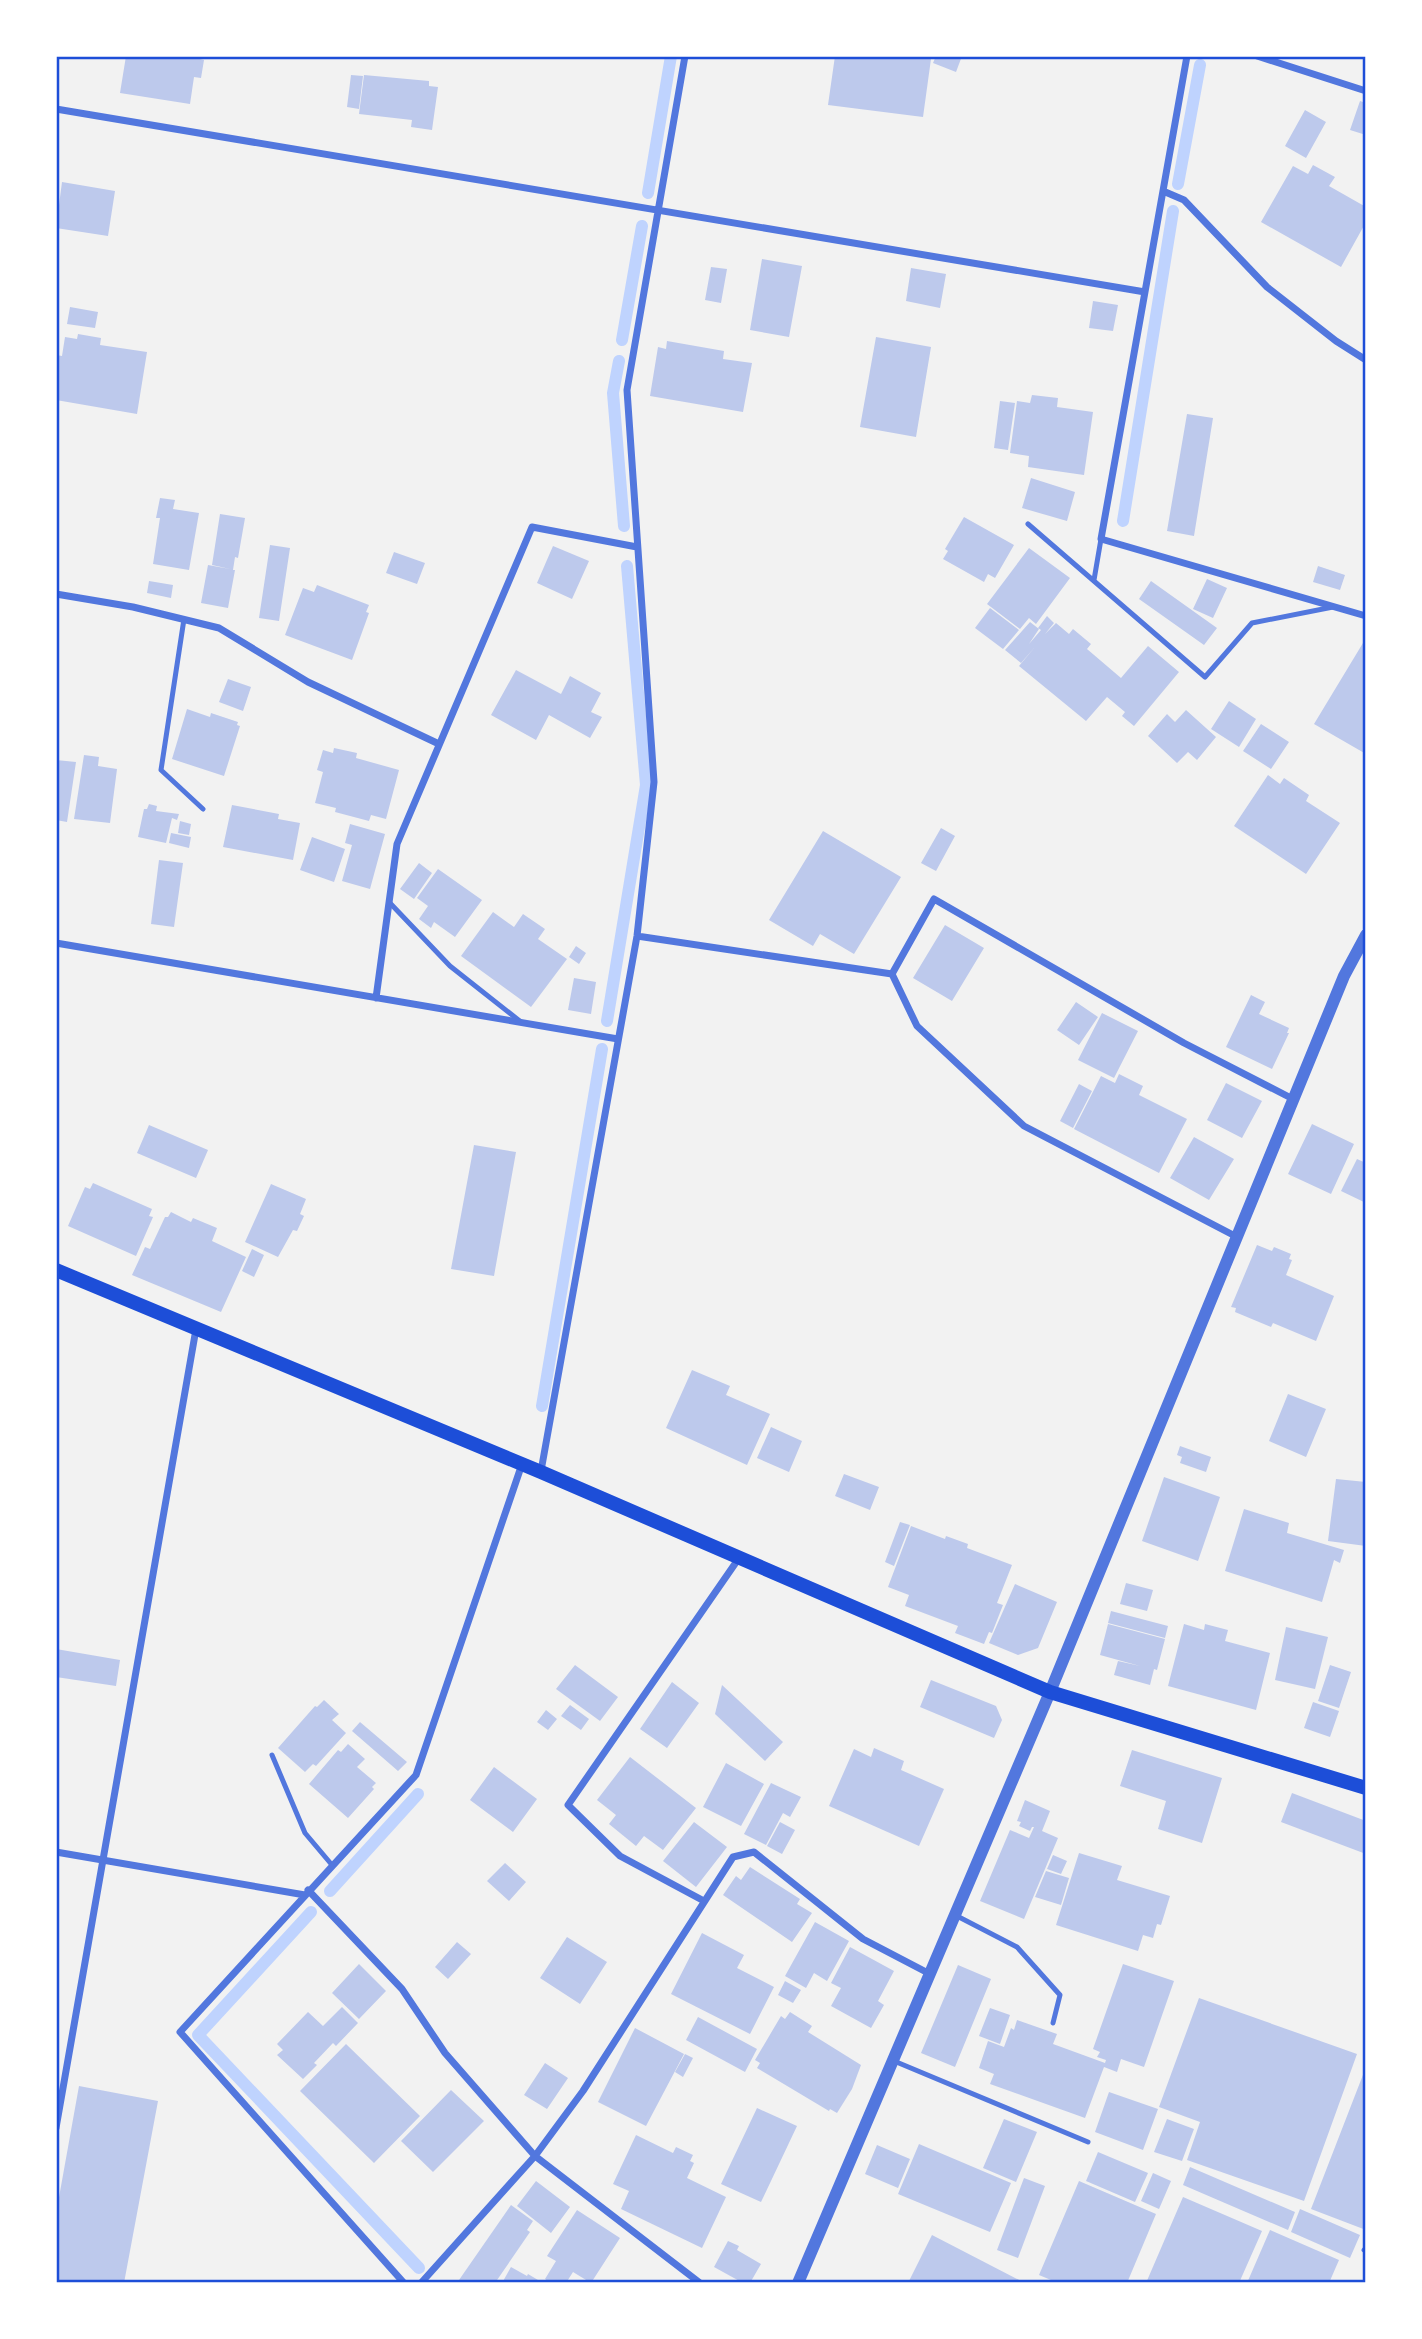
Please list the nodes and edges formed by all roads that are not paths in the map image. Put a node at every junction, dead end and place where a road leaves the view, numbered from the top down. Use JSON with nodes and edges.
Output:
{"nodes":[{"id":1,"x":685,"y":56,"type":"edge"},
{"id":2,"x":1186,"y":56,"type":"edge"},
{"id":3,"x":1257,"y":56,"type":"edge"},
{"id":4,"x":1366,"y":91,"type":"edge"},
{"id":5,"x":56,"y":109,"type":"edge"},
{"id":6,"x":1163,"y":191,"type":"junction"},
{"id":7,"x":659,"y":210,"type":"junction"},
{"id":8,"x":1145,"y":292,"type":"junction"},
{"id":9,"x":1366,"y":360,"type":"edge"},
{"id":10,"x":1028,"y":524,"type":"dead end"},
{"id":11,"x":1101,"y":539,"type":"junction"},
{"id":12,"x":637,"y":547,"type":"junction"},
{"id":13,"x":1094,"y":581,"type":"junction"},
{"id":14,"x":56,"y":594,"type":"edge"},
{"id":15,"x":1336,"y":606,"type":"junction"},
{"id":16,"x":1366,"y":616,"type":"edge"},
{"id":17,"x":184,"y":620,"type":"junction"},
{"id":18,"x":439,"y":744,"type":"junction"},
{"id":19,"x":203,"y":809,"type":"dead end"},
{"id":20,"x":388,"y":902,"type":"junction"},
{"id":21,"x":1366,"y":935,"type":"edge"},
{"id":22,"x":637,"y":936,"type":"junction"},
{"id":23,"x":56,"y":943,"type":"edge"},
{"id":24,"x":892,"y":974,"type":"junction"},
{"id":25,"x":376,"y":998,"type":"junction"},
{"id":26,"x":523,"y":1023,"type":"junction"},
{"id":27,"x":618,"y":1039,"type":"junction"},
{"id":28,"x":1293,"y":1099,"type":"junction"},
{"id":29,"x":1237,"y":1237,"type":"junction"},
{"id":30,"x":56,"y":1270,"type":"edge"},
{"id":31,"x":196,"y":1329,"type":"junction"},
{"id":32,"x":522,"y":1464,"type":"junction"},
{"id":33,"x":541,"y":1472,"type":"junction"},
{"id":34,"x":739,"y":1558,"type":"junction"},
{"id":35,"x":1050,"y":1692,"type":"junction"},
{"id":36,"x":272,"y":1755,"type":"dead end"},
{"id":37,"x":1366,"y":1788,"type":"edge"},
{"id":38,"x":56,"y":1852,"type":"edge"},
{"id":39,"x":103,"y":1860,"type":"junction"},
{"id":40,"x":332,"y":1865,"type":"junction"},
{"id":41,"x":307,"y":1892,"type":"junction"},
{"id":42,"x":704,"y":1901,"type":"junction"},
{"id":43,"x":955,"y":1914,"type":"junction"},
{"id":44,"x":930,"y":1974,"type":"junction"},
{"id":45,"x":1053,"y":2023,"type":"dead end"},
{"id":46,"x":893,"y":2061,"type":"junction"},
{"id":47,"x":56,"y":2128,"type":"edge"},
{"id":48,"x":1088,"y":2142,"type":"dead end"},
{"id":49,"x":535,"y":2157,"type":"junction"},
{"id":50,"x":404,"y":2283,"type":"edge"},
{"id":51,"x":421,"y":2283,"type":"edge"},
{"id":52,"x":700,"y":2283,"type":"edge"},
{"id":53,"x":798,"y":2283,"type":"edge"}],
"edges":[{"from":1,"to":7,"type":"street"},
{"from":2,"to":6,"type":"street"},
{"from":3,"to":4,"type":"street"},
{"from":5,"to":7,"type":"street"},
{"from":6,"to":8,"type":"street"},
{"from":6,"to":9,"type":"street"},
{"from":7,"to":8,"type":"street"},
{"from":7,"to":12,"type":"street"},
{"from":8,"to":11,"type":"street"},
{"from":10,"to":13,"type":"lane"},
{"from":11,"to":13,"type":"lane"},
{"from":11,"to":15,"type":"street"},
{"from":12,"to":18,"type":"street"},
{"from":12,"to":22,"type":"street"},
{"from":13,"to":15,"type":"lane"},
{"from":14,"to":17,"type":"street"},
{"from":15,"to":16,"type":"street"},
{"from":17,"to":18,"type":"street"},
{"from":17,"to":19,"type":"lane"},
{"from":18,"to":20,"type":"street"},
{"from":20,"to":25,"type":"street"},
{"from":20,"to":26,"type":"lane"},
{"from":21,"to":28,"type":"street"},
{"from":22,"to":24,"type":"street"},
{"from":22,"to":27,"type":"street"},
{"from":23,"to":25,"type":"street"},
{"from":24,"to":28,"type":"street"},
{"from":24,"to":29,"type":"street"},
{"from":25,"to":26,"type":"street"},
{"from":26,"to":27,"type":"street"},
{"from":27,"to":33,"type":"street"},
{"from":28,"to":29,"type":"street"},
{"from":29,"to":35,"type":"street"},
{"from":30,"to":31,"type":"main road"},
{"from":31,"to":32,"type":"main road"},
{"from":31,"to":39,"type":"street"},
{"from":32,"to":33,"type":"main road"},
{"from":32,"to":40,"type":"street"},
{"from":33,"to":34,"type":"main road"},
{"from":34,"to":35,"type":"main road"},
{"from":34,"to":42,"type":"street"},
{"from":35,"to":37,"type":"main road"},
{"from":35,"to":43,"type":"street"},
{"from":36,"to":40,"type":"lane"},
{"from":38,"to":39,"type":"street"},
{"from":39,"to":41,"type":"street"},
{"from":39,"to":47,"type":"street"},
{"from":40,"to":41,"type":"street"},
{"from":41,"to":49,"type":"street"},
{"from":41,"to":50,"type":"street"},
{"from":42,"to":44,"type":"street"},
{"from":42,"to":49,"type":"street"},
{"from":43,"to":44,"type":"street"},
{"from":43,"to":45,"type":"lane"},
{"from":44,"to":46,"type":"street"},
{"from":46,"to":48,"type":"lane"},
{"from":46,"to":53,"type":"street"},
{"from":49,"to":51,"type":"street"},
{"from":49,"to":52,"type":"street"}]}
